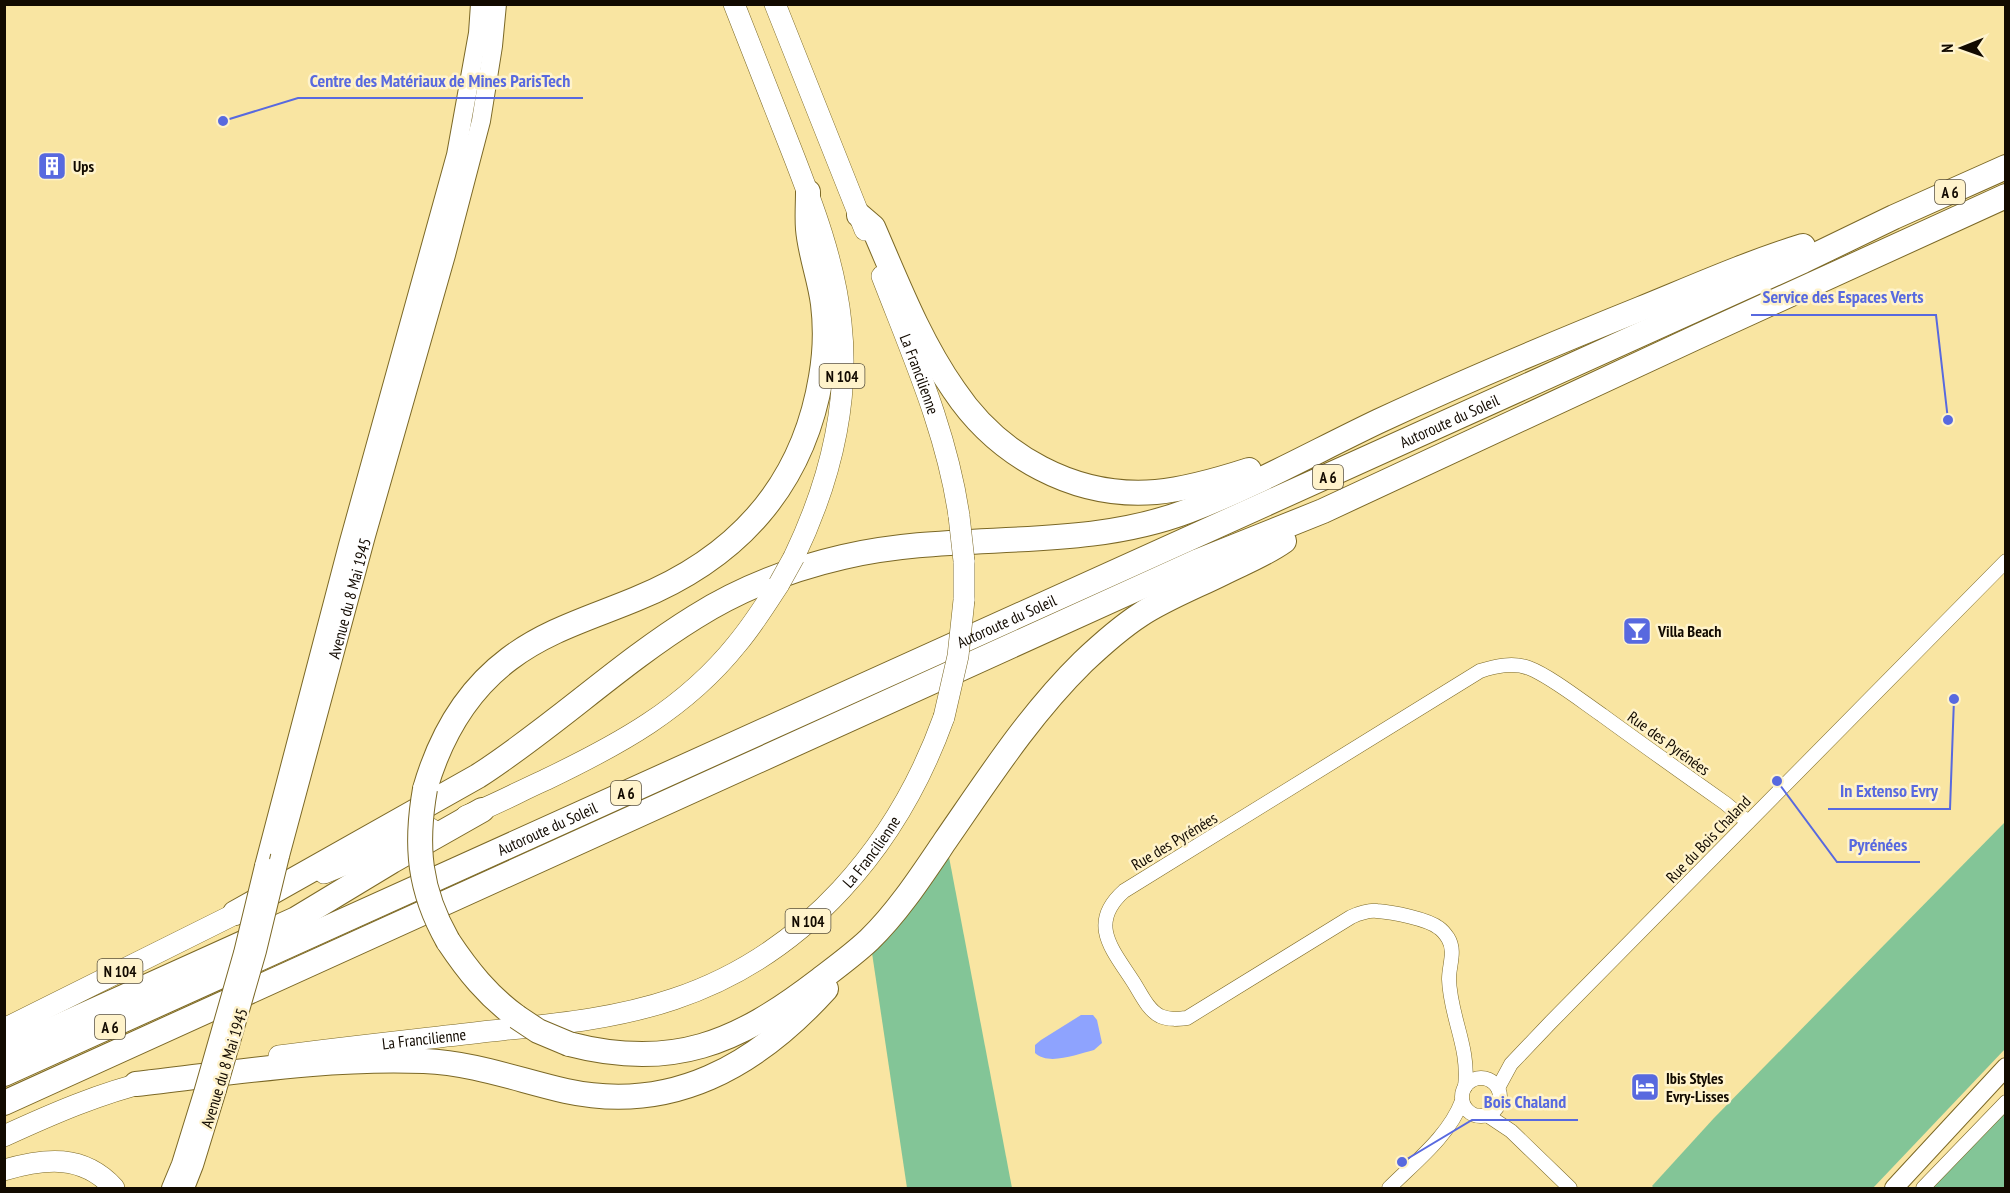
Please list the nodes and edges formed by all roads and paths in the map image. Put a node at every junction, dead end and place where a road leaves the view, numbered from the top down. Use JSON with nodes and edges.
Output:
{"nodes":[{"id":1,"x":480,"y":4,"type":"edge"},
{"id":2,"x":497,"y":4,"type":"edge"},
{"id":3,"x":734,"y":4,"type":"edge"},
{"id":4,"x":775,"y":4,"type":"edge"},
{"id":5,"x":2006,"y":167,"type":"edge"},
{"id":6,"x":808,"y":192,"type":"junction"},
{"id":7,"x":2006,"y":196,"type":"edge"},
{"id":8,"x":860,"y":215,"type":"junction"},
{"id":9,"x":1894,"y":217,"type":"junction"},
{"id":10,"x":1380,"y":421,"type":"junction"},
{"id":11,"x":1323,"y":511,"type":"junction"},
{"id":12,"x":2006,"y":561,"type":"edge"},
{"id":13,"x":482,"y":810,"type":"junction"},
{"id":14,"x":1748,"y":822,"type":"junction"},
{"id":15,"x":272,"y":861,"type":"junction"},
{"id":16,"x":235,"y":913,"type":"junction"},
{"id":17,"x":868,"y":940,"type":"junction"},
{"id":18,"x":4,"y":1029,"type":"edge"},
{"id":19,"x":4,"y":1050,"type":"edge"},
{"id":20,"x":1467,"y":1061,"type":"junction"},
{"id":21,"x":1511,"y":1064,"type":"junction"},
{"id":22,"x":2006,"y":1067,"type":"edge"},
{"id":23,"x":4,"y":1074,"type":"edge"},
{"id":24,"x":1484,"y":1078,"type":"junction"},
{"id":25,"x":136,"y":1084,"type":"junction"},
{"id":26,"x":1465,"y":1087,"type":"junction"},
{"id":27,"x":210,"y":1092,"type":"junction"},
{"id":28,"x":1499,"y":1094,"type":"junction"},
{"id":29,"x":1462,"y":1101,"type":"junction"},
{"id":30,"x":2006,"y":1102,"type":"edge"},
{"id":31,"x":4,"y":1103,"type":"edge"},
{"id":32,"x":1480,"y":1115,"type":"junction"},
{"id":33,"x":1446,"y":1130,"type":"junction"},
{"id":34,"x":1511,"y":1131,"type":"junction"},
{"id":35,"x":4,"y":1136,"type":"edge"},
{"id":36,"x":4,"y":1170,"type":"edge"},
{"id":37,"x":114,"y":1188,"type":"edge"},
{"id":38,"x":171,"y":1188,"type":"edge"},
{"id":39,"x":185,"y":1188,"type":"edge"},
{"id":40,"x":1389,"y":1188,"type":"edge"},
{"id":41,"x":1570,"y":1188,"type":"edge"},
{"id":42,"x":1894,"y":1188,"type":"edge"},
{"id":43,"x":1923,"y":1188,"type":"edge"}],
"edges":[{"from":1,"to":15,"type":"main road","name":"Avenue du 8 Mai 1945"},
{"from":2,"to":15,"type":"main road","name":"Avenue du 8 Mai 1945"},
{"from":3,"to":6,"type":"highway","number":"N 104"},
{"from":4,"to":8,"type":"highway","name":"La Francilienne","number":"N 104"},
{"from":5,"to":9,"type":"highway","name":"Autoroute du Soleil","number":"A 6"},
{"from":6,"to":13,"type":"highway","number":"N 104","bridge":true},
{"from":6,"to":17,"type":"highway","bridge":true},
{"from":7,"to":11,"type":"highway","name":"Autoroute du Soleil","number":"A 6"},
{"from":8,"to":10,"type":"highway"},
{"from":8,"to":25,"type":"highway","name":"La Francilienne","number":"N 104","bridge":true},
{"from":9,"to":10,"type":"highway"},
{"from":9,"to":23,"type":"highway","name":"Autoroute du Soleil","number":"A 6"},
{"from":10,"to":16,"type":"highway"},
{"from":11,"to":17,"type":"highway"},
{"from":11,"to":31,"type":"highway","name":"Autoroute du Soleil","number":"A 6"},
{"from":12,"to":14,"type":"street","name":"Rue du Bois Chaland"},
{"from":13,"to":16,"type":"highway","number":"N 104"},
{"from":13,"to":19,"type":"highway"},
{"from":14,"to":20,"type":"street","name":"Rue des Pyrénées"},
{"from":14,"to":21,"type":"street","name":"Rue du Bois Chaland"},
{"from":15,"to":27,"type":"main road","name":"Avenue du 8 Mai 1945","bridge":true},
{"from":16,"to":18,"type":"highway","number":"N 104"},
{"from":17,"to":25,"type":"highway"},
{"from":20,"to":24,"type":"street","name":"Rue des Pyrénées"},
{"from":20,"to":26,"type":"street","name":"Rue des Pyrénées"},
{"from":21,"to":24,"type":"street","name":"Rue du Bois Chaland"},
{"from":21,"to":28,"type":"street","name":"Rue du Bois Chaland"},
{"from":22,"to":42,"type":"main road"},
{"from":24,"to":26,"type":"street"},
{"from":24,"to":28,"type":"street"},
{"from":25,"to":35,"type":"highway","name":"La Francilienne","number":"N 104"},
{"from":26,"to":29,"type":"street"},
{"from":27,"to":38,"type":"main road","name":"Avenue du 8 Mai 1945"},
{"from":27,"to":39,"type":"main road","name":"Avenue du 8 Mai 1945"},
{"from":28,"to":32,"type":"street"},
{"from":28,"to":34,"type":"street"},
{"from":29,"to":32,"type":"street"},
{"from":29,"to":33,"type":"street"},
{"from":30,"to":43,"type":"street"},
{"from":32,"to":33,"type":"street"},
{"from":32,"to":34,"type":"street"},
{"from":33,"to":40,"type":"street"},
{"from":34,"to":41,"type":"street"},
{"from":36,"to":37,"type":"highway"}]}
